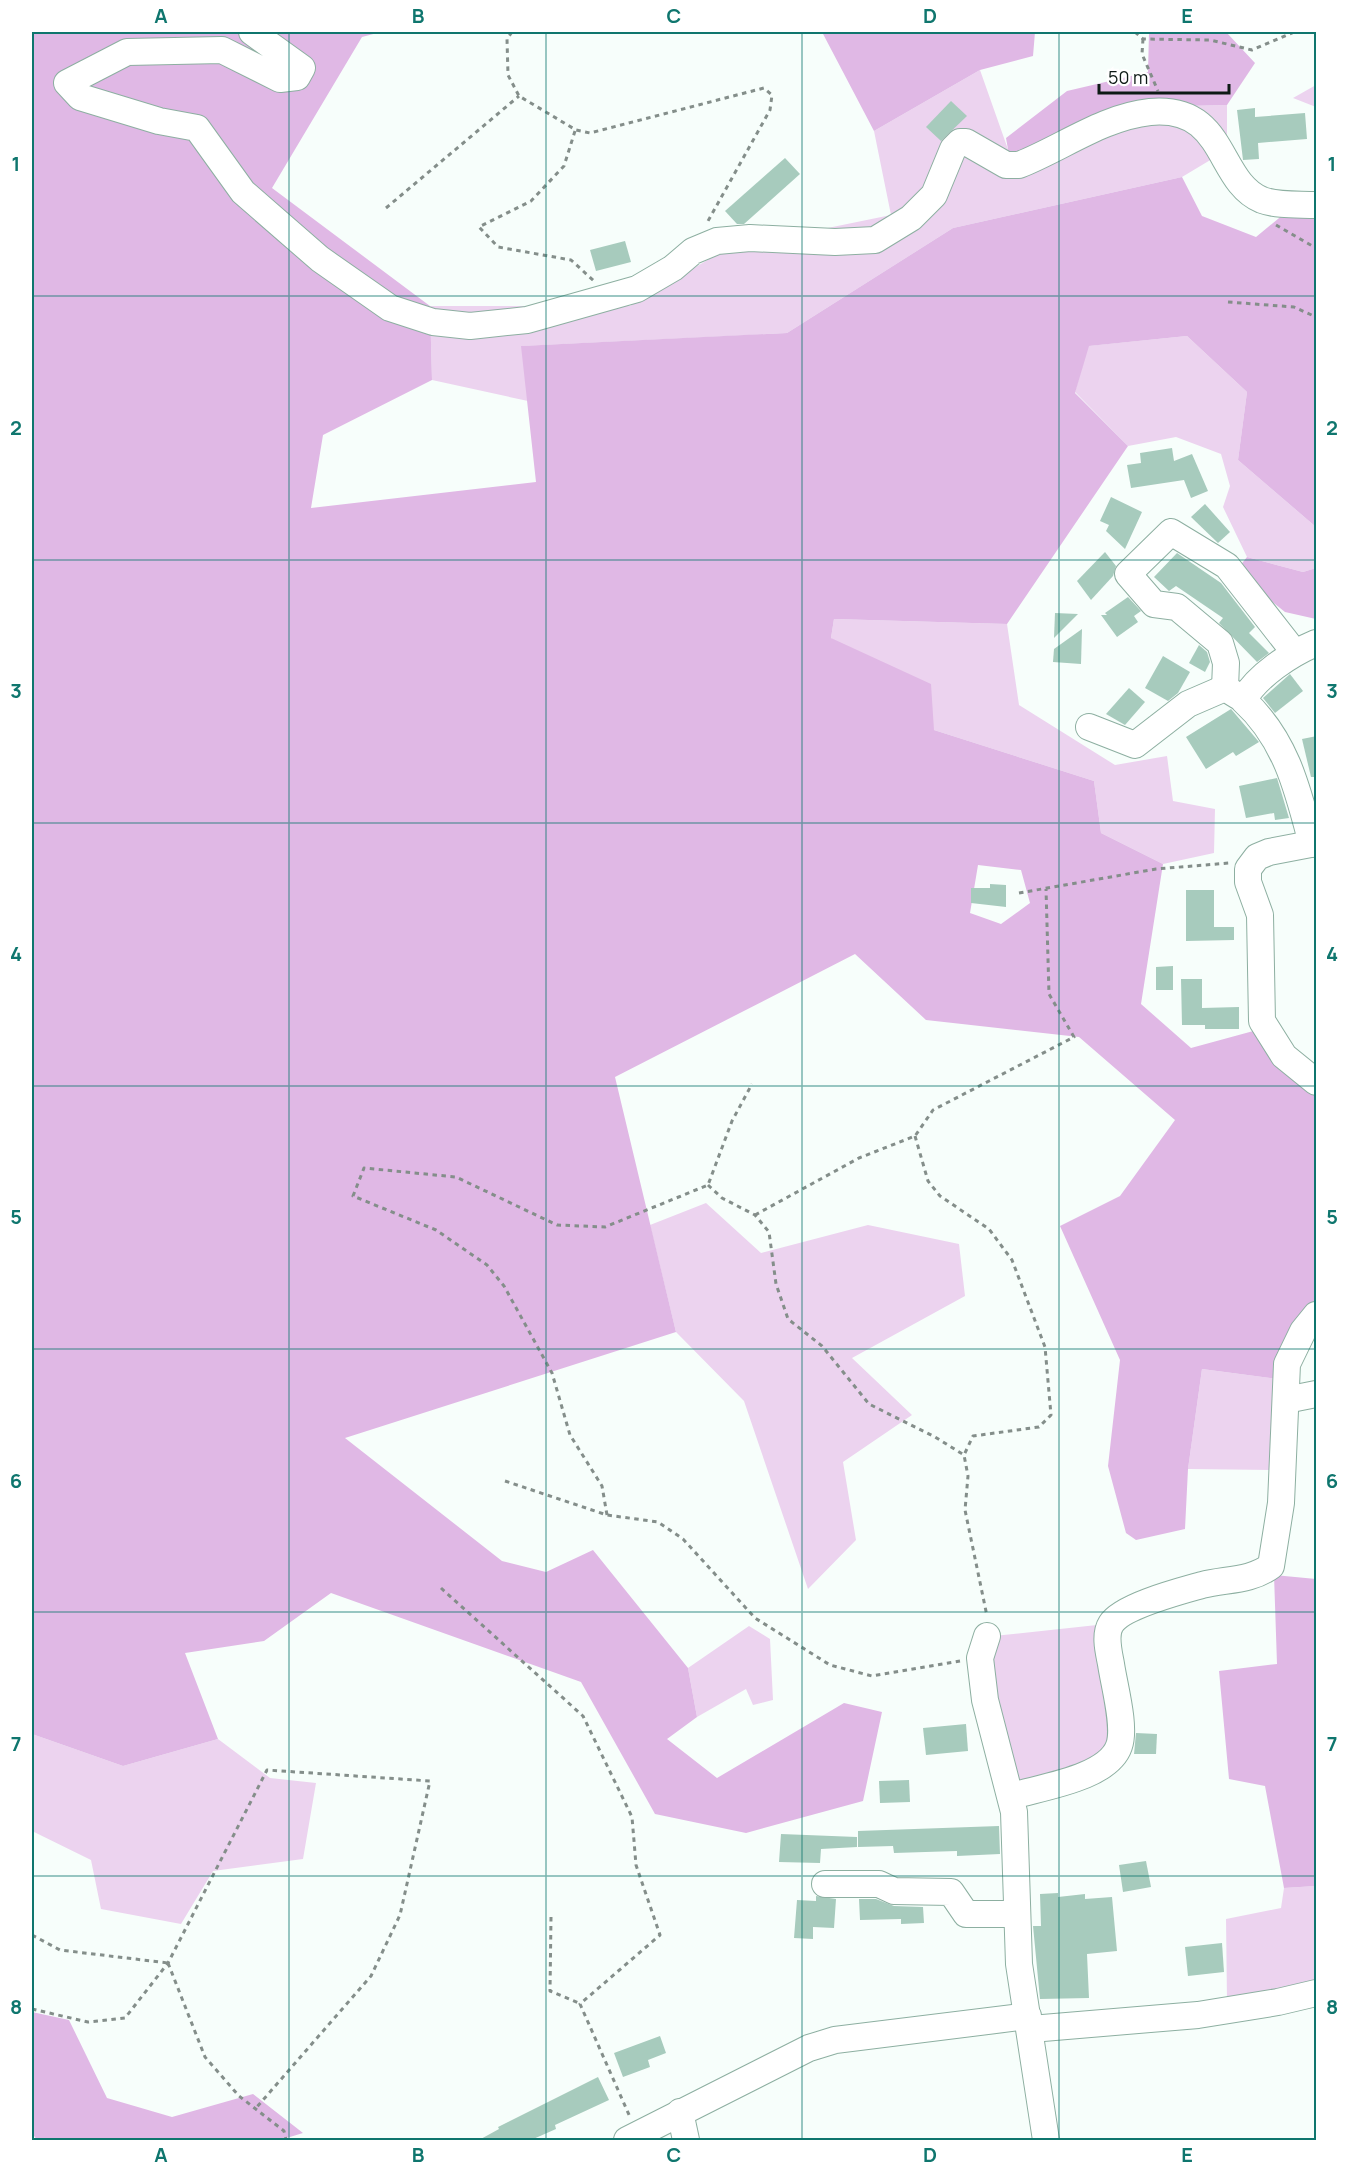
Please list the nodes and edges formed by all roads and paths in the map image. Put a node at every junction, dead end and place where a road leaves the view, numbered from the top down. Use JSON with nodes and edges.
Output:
{"nodes":[{"id":1,"x":252,"y":32,"type":"edge"},
{"id":2,"x":512,"y":32,"type":"edge"},
{"id":3,"x":1135,"y":32,"type":"edge"},
{"id":4,"x":1294,"y":32,"type":"edge"},
{"id":5,"x":1143,"y":39,"type":"junction"},
{"id":6,"x":519,"y":96,"type":"junction"},
{"id":7,"x":1167,"y":112,"type":"junction"},
{"id":8,"x":576,"y":130,"type":"junction"},
{"id":9,"x":1317,"y":205,"type":"edge"},
{"id":10,"x":386,"y":208,"type":"dead end"},
{"id":11,"x":706,"y":244,"type":"junction"},
{"id":12,"x":1228,"y":302,"type":"dead end"},
{"id":13,"x":586,"y":303,"type":"junction"},
{"id":14,"x":1317,"y":317,"type":"edge"},
{"id":15,"x":1306,"y":648,"type":"edge"},
{"id":16,"x":1234,"y":694,"type":"junction"},
{"id":17,"x":1089,"y":727,"type":"dead end"},
{"id":18,"x":1314,"y":844,"type":"edge"},
{"id":19,"x":1248,"y":869,"type":"junction"},
{"id":20,"x":1046,"y":889,"type":"junction"},
{"id":21,"x":1019,"y":893,"type":"dead end"},
{"id":22,"x":1317,"y":1082,"type":"edge"},
{"id":23,"x":752,"y":1084,"type":"dead end"},
{"id":24,"x":915,"y":1136,"type":"junction"},
{"id":25,"x":708,"y":1185,"type":"junction"},
{"id":26,"x":755,"y":1215,"type":"junction"},
{"id":27,"x":1317,"y":1315,"type":"edge"},
{"id":28,"x":1317,"y":1394,"type":"edge"},
{"id":29,"x":1286,"y":1400,"type":"junction"},
{"id":30,"x":964,"y":1455,"type":"junction"},
{"id":31,"x":505,"y":1481,"type":"dead end"},
{"id":32,"x":607,"y":1515,"type":"junction"},
{"id":33,"x":441,"y":1588,"type":"dead end"},
{"id":34,"x":983,"y":1647,"type":"junction"},
{"id":35,"x":1012,"y":1796,"type":"junction"},
{"id":36,"x":825,"y":1884,"type":"dead end"},
{"id":37,"x":1017,"y":1914,"type":"junction"},
{"id":38,"x":551,"y":1917,"type":"dead end"},
{"id":39,"x":32,"y":1935,"type":"edge"},
{"id":40,"x":168,"y":1963,"type":"junction"},
{"id":41,"x":1317,"y":1993,"type":"edge"},
{"id":42,"x":579,"y":2004,"type":"junction"},
{"id":43,"x":32,"y":2009,"type":"edge"},
{"id":44,"x":1029,"y":2022,"type":"junction"},
{"id":45,"x":256,"y":2108,"type":"junction"},
{"id":46,"x":680,"y":2112,"type":"junction"},
{"id":47,"x":633,"y":2138,"type":"edge"},
{"id":48,"x":286,"y":2140,"type":"edge"},
{"id":49,"x":686,"y":2140,"type":"edge"},
{"id":50,"x":1046,"y":2140,"type":"edge"}],
"edges":[{"from":1,"to":13,"type":"street"},
{"from":2,"to":6,"type":"path"},
{"from":3,"to":5,"type":"path"},
{"from":4,"to":5,"type":"path"},
{"from":5,"to":7,"type":"path"},
{"from":6,"to":8,"type":"path"},
{"from":6,"to":10,"type":"path"},
{"from":7,"to":9,"type":"street"},
{"from":7,"to":11,"type":"street"},
{"from":8,"to":11,"type":"path"},
{"from":8,"to":13,"type":"path"},
{"from":11,"to":13,"type":"street"},
{"from":12,"to":14,"type":"path"},
{"from":15,"to":16,"type":"street"},
{"from":15,"to":16,"type":"street"},
{"from":16,"to":17,"type":"street"},
{"from":16,"to":18,"type":"street"},
{"from":18,"to":19,"type":"street"},
{"from":19,"to":20,"type":"path"},
{"from":19,"to":22,"type":"street"},
{"from":20,"to":21,"type":"path"},
{"from":20,"to":24,"type":"path"},
{"from":23,"to":25,"type":"path"},
{"from":24,"to":26,"type":"path"},
{"from":24,"to":30,"type":"path"},
{"from":25,"to":26,"type":"path"},
{"from":25,"to":32,"type":"path"},
{"from":26,"to":30,"type":"path"},
{"from":27,"to":29,"type":"street"},
{"from":28,"to":29,"type":"street"},
{"from":29,"to":35,"type":"street"},
{"from":30,"to":34,"type":"path"},
{"from":31,"to":32,"type":"path"},
{"from":32,"to":34,"type":"path"},
{"from":33,"to":42,"type":"path"},
{"from":34,"to":35,"type":"street"},
{"from":35,"to":37,"type":"street"},
{"from":36,"to":37,"type":"street"},
{"from":37,"to":44,"type":"street"},
{"from":38,"to":42,"type":"path"},
{"from":39,"to":40,"type":"path"},
{"from":40,"to":43,"type":"path"},
{"from":40,"to":45,"type":"path"},
{"from":40,"to":45,"type":"path"},
{"from":41,"to":44,"type":"street"},
{"from":42,"to":47,"type":"path"},
{"from":44,"to":46,"type":"street"},
{"from":44,"to":50,"type":"street"},
{"from":45,"to":48,"type":"path"},
{"from":46,"to":47,"type":"street"},
{"from":46,"to":49,"type":"street"}]}
